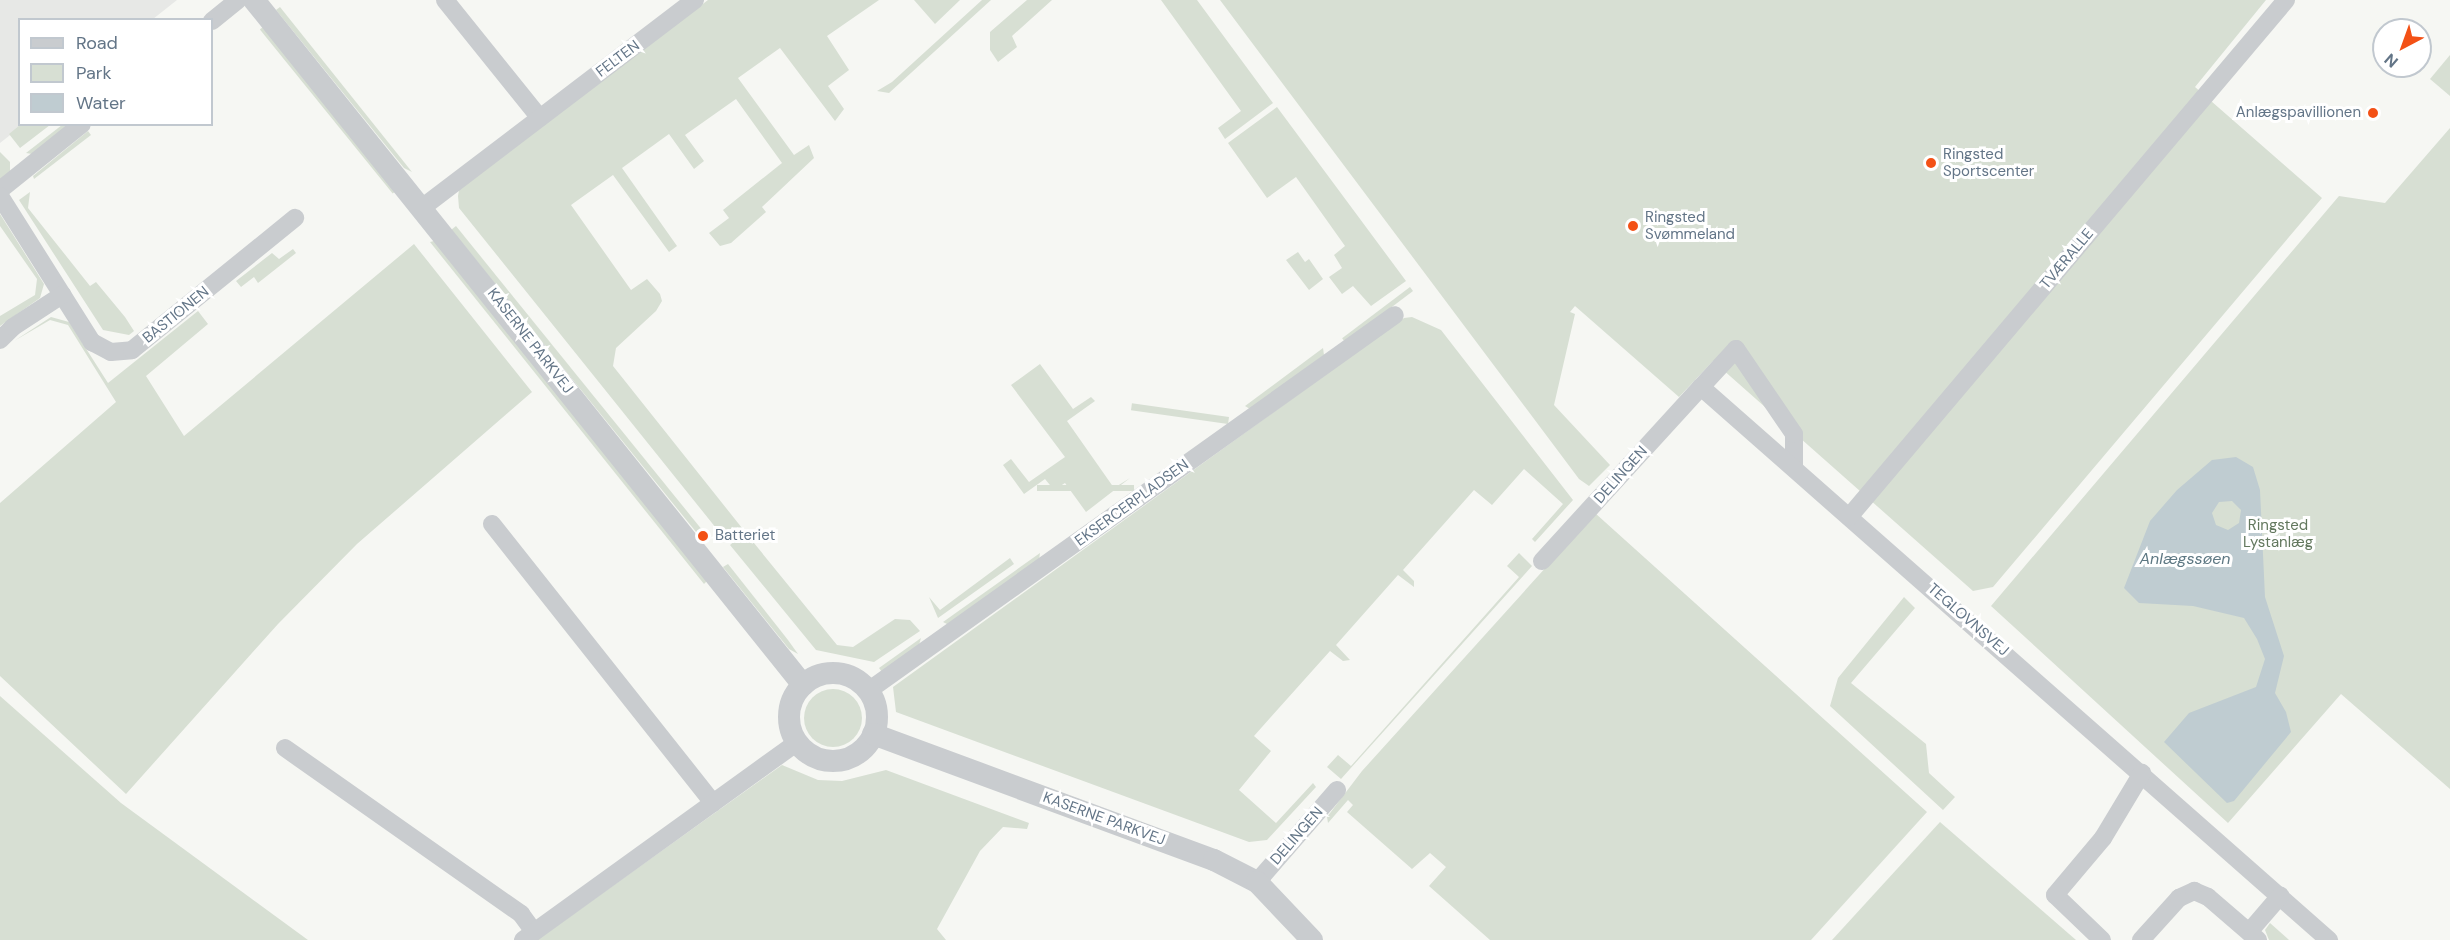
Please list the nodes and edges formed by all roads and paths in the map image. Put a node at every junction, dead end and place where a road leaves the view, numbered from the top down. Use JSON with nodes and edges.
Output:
{"nodes":[{"id":1,"x":238,"y":0,"type":"edge"},
{"id":2,"x":254,"y":0,"type":"edge"},
{"id":3,"x":445,"y":0,"type":"edge"},
{"id":4,"x":695,"y":0,"type":"edge"},
{"id":5,"x":2286,"y":0,"type":"edge"},
{"id":6,"x":213,"y":20,"type":"edge"},
{"id":7,"x":540,"y":118,"type":"junction"},
{"id":8,"x":80,"y":126,"type":"edge"},
{"id":9,"x":0,"y":190,"type":"edge"},
{"id":10,"x":0,"y":196,"type":"edge"},
{"id":11,"x":423,"y":207,"type":"junction"},
{"id":12,"x":295,"y":218,"type":"dead end"},
{"id":13,"x":62,"y":295,"type":"junction"},
{"id":14,"x":1395,"y":315,"type":"dead end"},
{"id":15,"x":0,"y":340,"type":"edge"},
{"id":16,"x":1701,"y":387,"type":"junction"},
{"id":17,"x":1794,"y":466,"type":"junction"},
{"id":18,"x":1849,"y":518,"type":"junction"},
{"id":19,"x":492,"y":524,"type":"dead end"},
{"id":20,"x":1542,"y":561,"type":"dead end"},
{"id":21,"x":803,"y":685,"type":"junction"},
{"id":22,"x":868,"y":691,"type":"junction"},
{"id":23,"x":873,"y":734,"type":"junction"},
{"id":24,"x":798,"y":742,"type":"junction"},
{"id":25,"x":285,"y":748,"type":"dead end"},
{"id":26,"x":2142,"y":774,"type":"junction"},
{"id":27,"x":1337,"y":790,"type":"dead end"},
{"id":28,"x":713,"y":803,"type":"junction"},
{"id":29,"x":1257,"y":882,"type":"junction"},
{"id":30,"x":2280,"y":896,"type":"junction"},
{"id":31,"x":529,"y":936,"type":"edge"},
{"id":32,"x":2254,"y":936,"type":"edge"},
{"id":33,"x":1312,"y":940,"type":"edge"},
{"id":34,"x":2102,"y":940,"type":"edge"},
{"id":35,"x":2140,"y":940,"type":"edge"},
{"id":36,"x":2330,"y":940,"type":"edge"}],
"edges":[{"from":1,"to":6,"type":"street"},
{"from":2,"to":11,"type":"street","name":"KASERNE PARKVEJ"},
{"from":3,"to":7,"type":"street"},
{"from":4,"to":7,"type":"street","name":"FELTEN"},
{"from":5,"to":18,"type":"street","name":"TVÆRALLE"},
{"from":7,"to":11,"type":"street","name":"FELTEN"},
{"from":8,"to":9,"type":"street"},
{"from":10,"to":13,"type":"street","name":"BASTIONEN"},
{"from":11,"to":21,"type":"street","name":"KASERNE PARKVEJ"},
{"from":12,"to":13,"type":"street","name":"BASTIONEN"},
{"from":13,"to":15,"type":"street"},
{"from":14,"to":22,"type":"street","name":"EKSERCERPLADSEN"},
{"from":16,"to":17,"type":"street","name":"TEGLOVNSVEJ"},
{"from":16,"to":17,"type":"street"},
{"from":16,"to":20,"type":"street","name":"DELINGEN"},
{"from":17,"to":18,"type":"street","name":"TEGLOVNSVEJ"},
{"from":18,"to":26,"type":"street","name":"TEGLOVNSVEJ"},
{"from":19,"to":28,"type":"street"},
{"from":21,"to":22,"type":"street"},
{"from":21,"to":24,"type":"street"},
{"from":22,"to":23,"type":"street"},
{"from":23,"to":24,"type":"street"},
{"from":23,"to":29,"type":"street","name":"KASERNE PARKVEJ"},
{"from":24,"to":28,"type":"street"},
{"from":25,"to":31,"type":"street"},
{"from":26,"to":30,"type":"street","name":"TEGLOVNSVEJ"},
{"from":26,"to":34,"type":"street"},
{"from":27,"to":29,"type":"street","name":"DELINGEN"},
{"from":28,"to":31,"type":"street"},
{"from":29,"to":33,"type":"street","name":"KASERNE PARKVEJ"},
{"from":30,"to":32,"type":"street"},
{"from":30,"to":36,"type":"street","name":"TEGLOVNSVEJ"},
{"from":32,"to":35,"type":"street"}]}
